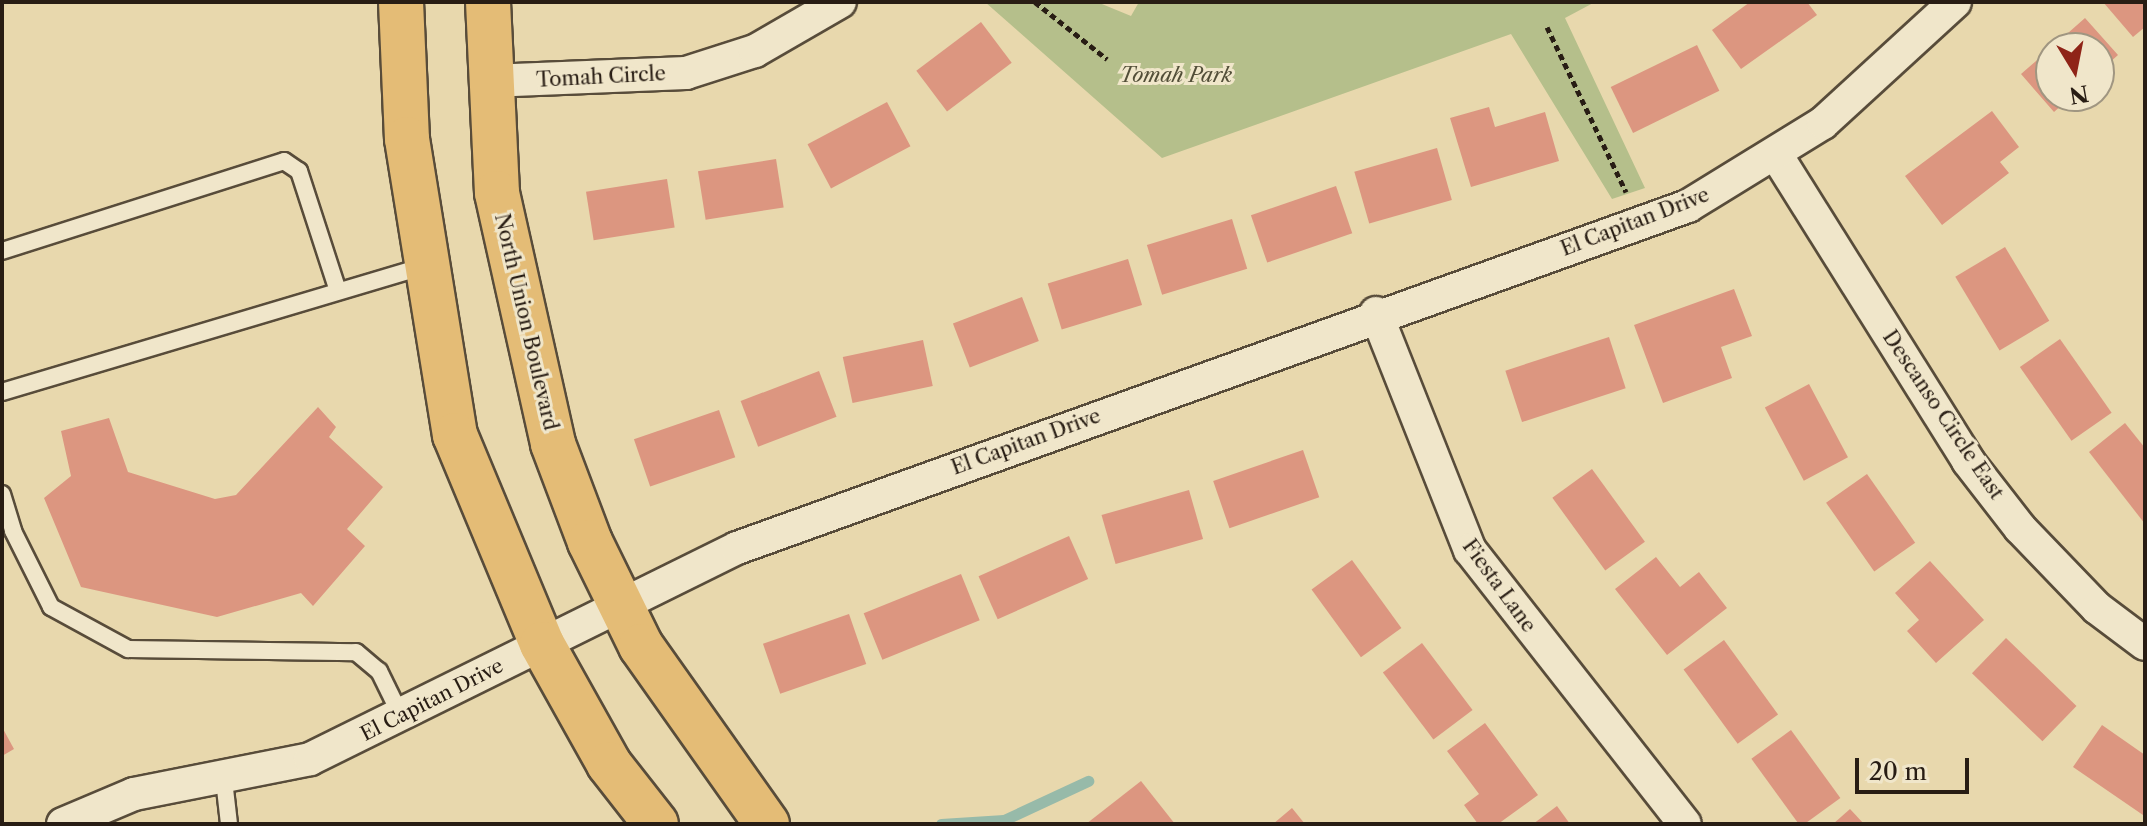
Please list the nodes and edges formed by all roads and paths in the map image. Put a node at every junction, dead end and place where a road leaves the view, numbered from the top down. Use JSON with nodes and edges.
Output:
{"nodes":[{"id":1,"x":401,"y":2,"type":"edge"},
{"id":2,"x":488,"y":2,"type":"edge"},
{"id":3,"x":840,"y":2,"type":"edge"},
{"id":4,"x":1035,"y":2,"type":"edge"},
{"id":5,"x":1955,"y":2,"type":"edge"},
{"id":6,"x":1547,"y":27,"type":"dead end"},
{"id":7,"x":1107,"y":59,"type":"dead end"},
{"id":8,"x":489,"y":81,"type":"junction"},
{"id":9,"x":1777,"y":156,"type":"junction"},
{"id":10,"x":1642,"y":222,"type":"junction"},
{"id":11,"x":2,"y":251,"type":"edge"},
{"id":12,"x":425,"y":266,"type":"junction"},
{"id":13,"x":337,"y":288,"type":"junction"},
{"id":14,"x":1376,"y":313,"type":"junction"},
{"id":15,"x":2,"y":392,"type":"edge"},
{"id":16,"x":2,"y":494,"type":"edge"},
{"id":17,"x":618,"y":603,"type":"junction"},
{"id":18,"x":542,"y":644,"type":"junction"},
{"id":19,"x":2145,"y":644,"type":"edge"},
{"id":20,"x":401,"y":716,"type":"junction"},
{"id":21,"x":224,"y":780,"type":"junction"},
{"id":22,"x":63,"y":824,"type":"edge"},
{"id":23,"x":229,"y":824,"type":"edge"},
{"id":24,"x":656,"y":824,"type":"edge"},
{"id":25,"x":767,"y":824,"type":"edge"},
{"id":26,"x":1685,"y":824,"type":"edge"}],
"edges":[{"from":1,"to":12,"type":"main road"},
{"from":2,"to":8,"type":"main road","name":"North Union Boulevard"},
{"from":3,"to":8,"type":"street","name":"Tomah Circle"},
{"from":4,"to":7,"type":"path"},
{"from":5,"to":9,"type":"street","name":"El Capitan Drive"},
{"from":6,"to":10,"type":"path"},
{"from":8,"to":17,"type":"main road","name":"North Union Boulevard"},
{"from":9,"to":10,"type":"street","name":"El Capitan Drive"},
{"from":9,"to":19,"type":"street","name":"Descanso Circle East"},
{"from":10,"to":14,"type":"street","name":"El Capitan Drive"},
{"from":11,"to":13,"type":"lane"},
{"from":12,"to":13,"type":"lane"},
{"from":12,"to":18,"type":"main road"},
{"from":13,"to":15,"type":"lane"},
{"from":14,"to":17,"type":"street","name":"El Capitan Drive"},
{"from":14,"to":26,"type":"street","name":"Fiesta Lane"},
{"from":16,"to":20,"type":"lane"},
{"from":17,"to":18,"type":"street","name":"El Capitan Drive"},
{"from":17,"to":25,"type":"main road","name":"North Union Boulevard"},
{"from":18,"to":20,"type":"street","name":"El Capitan Drive"},
{"from":18,"to":24,"type":"main road"},
{"from":20,"to":21,"type":"street","name":"El Capitan Drive"},
{"from":21,"to":22,"type":"street","name":"El Capitan Drive"},
{"from":21,"to":23,"type":"lane"}]}
